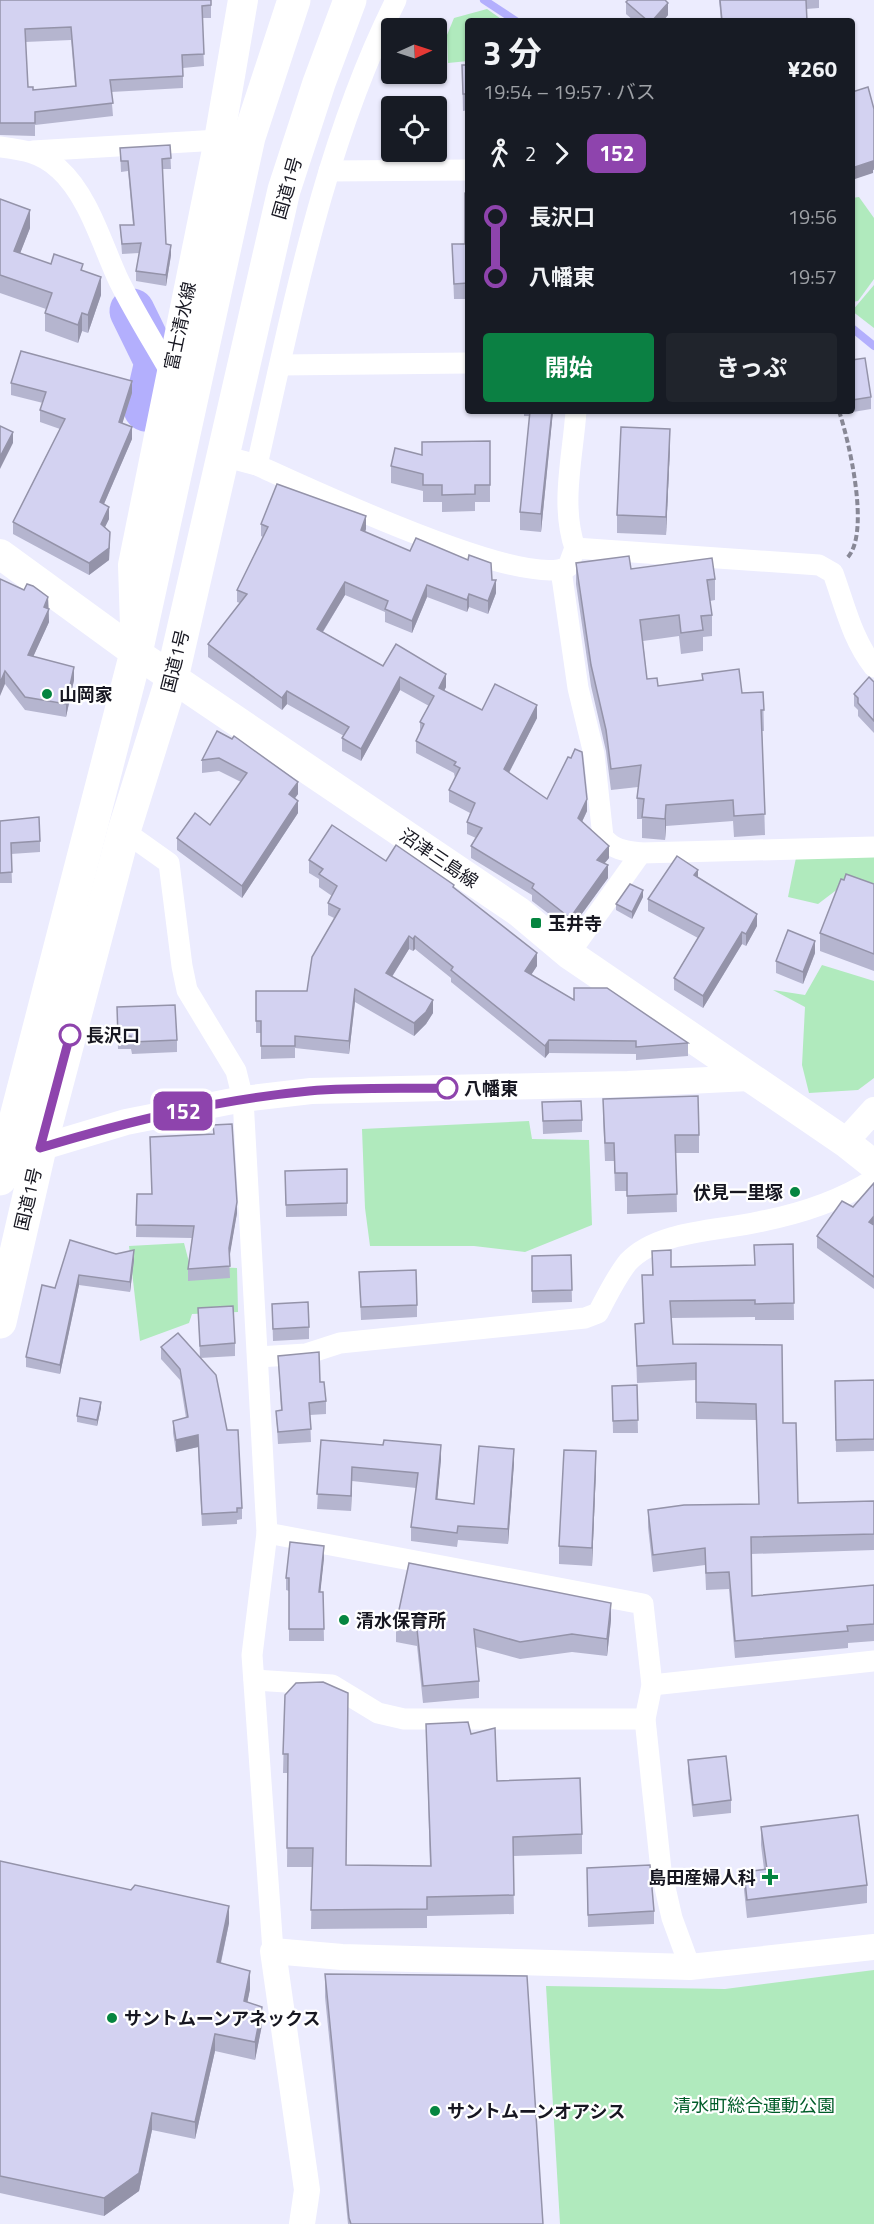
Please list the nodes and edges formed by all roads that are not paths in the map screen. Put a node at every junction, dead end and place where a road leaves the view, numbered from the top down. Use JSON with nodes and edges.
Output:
{"nodes":[{"id":1,"x":243,"y":0,"type":"edge"},
{"id":2,"x":294,"y":0,"type":"edge"},
{"id":3,"x":350,"y":0,"type":"edge"},
{"id":4,"x":396,"y":0,"type":"edge"},
{"id":5,"x":234,"y":138,"type":"junction"},
{"id":6,"x":0,"y":147,"type":"edge"},
{"id":7,"x":33,"y":151,"type":"junction"},
{"id":8,"x":465,"y":170,"type":"edge"},
{"id":9,"x":329,"y":171,"type":"junction"},
{"id":10,"x":465,"y":363,"type":"edge"},
{"id":11,"x":280,"y":365,"type":"junction"},
{"id":12,"x":171,"y":374,"type":"junction"},
{"id":13,"x":576,"y":414,"type":"edge"},
{"id":14,"x":223,"y":456,"type":"junction"},
{"id":15,"x":257,"y":465,"type":"junction"},
{"id":16,"x":575,"y":548,"type":"junction"},
{"id":17,"x":0,"y":554,"type":"edge"},
{"id":18,"x":561,"y":570,"type":"junction"},
{"id":19,"x":136,"y":653,"type":"junction"},
{"id":20,"x":874,"y":668,"type":"edge"},
{"id":21,"x":172,"y":678,"type":"junction"},
{"id":22,"x":124,"y":831,"type":"junction"},
{"id":23,"x":874,"y":847,"type":"edge"},
{"id":24,"x":641,"y":853,"type":"junction"},
{"id":25,"x":568,"y":954,"type":"junction"},
{"id":26,"x":749,"y":1078,"type":"junction"},
{"id":27,"x":243,"y":1099,"type":"junction"},
{"id":28,"x":874,"y":1110,"type":"edge"},
{"id":29,"x":845,"y":1142,"type":"junction"},
{"id":30,"x":40,"y":1148,"type":"junction"},
{"id":31,"x":874,"y":1165,"type":"edge"},
{"id":32,"x":2,"y":1166,"type":"edge"},
{"id":33,"x":874,"y":1179,"type":"edge"},
{"id":34,"x":0,"y":1322,"type":"edge"},
{"id":35,"x":258,"y":1357,"type":"junction"},
{"id":36,"x":267,"y":1533,"type":"junction"},
{"id":37,"x":874,"y":1661,"type":"edge"},
{"id":38,"x":254,"y":1680,"type":"junction"},
{"id":39,"x":652,"y":1685,"type":"junction"},
{"id":40,"x":645,"y":1719,"type":"junction"},
{"id":41,"x":874,"y":1947,"type":"edge"},
{"id":42,"x":273,"y":1951,"type":"junction"},
{"id":43,"x":690,"y":1967,"type":"junction"},
{"id":44,"x":302,"y":2224,"type":"edge"}],
"edges":[{"from":1,"to":5,"type":"main road","name":"富士清水線"},
{"from":2,"to":5,"type":"highway","name":"国道1号"},
{"from":3,"to":14,"type":"highway","name":"国道1号"},
{"from":4,"to":9,"type":"street"},
{"from":5,"to":7,"type":"street"},
{"from":5,"to":12,"type":"main road","name":"富士清水線"},
{"from":5,"to":19,"type":"highway","name":"国道1号"},
{"from":6,"to":7,"type":"street"},
{"from":7,"to":12,"type":"street"},
{"from":8,"to":9,"type":"street"},
{"from":9,"to":11,"type":"street"},
{"from":10,"to":11,"type":"street"},
{"from":11,"to":15,"type":"street"},
{"from":12,"to":19,"type":"main road","name":"富士清水線"},
{"from":13,"to":16,"type":"street"},
{"from":14,"to":15,"type":"street"},
{"from":14,"to":21,"type":"highway","name":"国道1号"},
{"from":15,"to":18,"type":"street"},
{"from":16,"to":18,"type":"street"},
{"from":16,"to":20,"type":"street"},
{"from":17,"to":19,"type":"main road","name":"沼津三島線"},
{"from":18,"to":24,"type":"street"},
{"from":19,"to":21,"type":"main road","name":"沼津三島線"},
{"from":19,"to":32,"type":"highway","name":"国道1号"},
{"from":21,"to":22,"type":"highway","name":"国道1号"},
{"from":21,"to":25,"type":"main road","name":"沼津三島線"},
{"from":22,"to":27,"type":"street"},
{"from":22,"to":30,"type":"highway","name":"国道1号"},
{"from":23,"to":24,"type":"street"},
{"from":24,"to":25,"type":"street"},
{"from":25,"to":26,"type":"main road","name":"沼津三島線"},
{"from":26,"to":27,"type":"street"},
{"from":26,"to":29,"type":"main road","name":"沼津三島線"},
{"from":27,"to":30,"type":"street"},
{"from":27,"to":35,"type":"street"},
{"from":28,"to":29,"type":"street"},
{"from":29,"to":31,"type":"main road","name":"沼津三島線"},
{"from":30,"to":32,"type":"street"},
{"from":30,"to":34,"type":"highway","name":"国道1号"},
{"from":33,"to":35,"type":"street"},
{"from":35,"to":36,"type":"street"},
{"from":36,"to":38,"type":"street"},
{"from":36,"to":39,"type":"street"},
{"from":37,"to":39,"type":"street"},
{"from":38,"to":40,"type":"street"},
{"from":38,"to":42,"type":"street"},
{"from":39,"to":40,"type":"street"},
{"from":40,"to":43,"type":"street"},
{"from":41,"to":43,"type":"street"},
{"from":42,"to":43,"type":"street"},
{"from":42,"to":44,"type":"street"}]}
